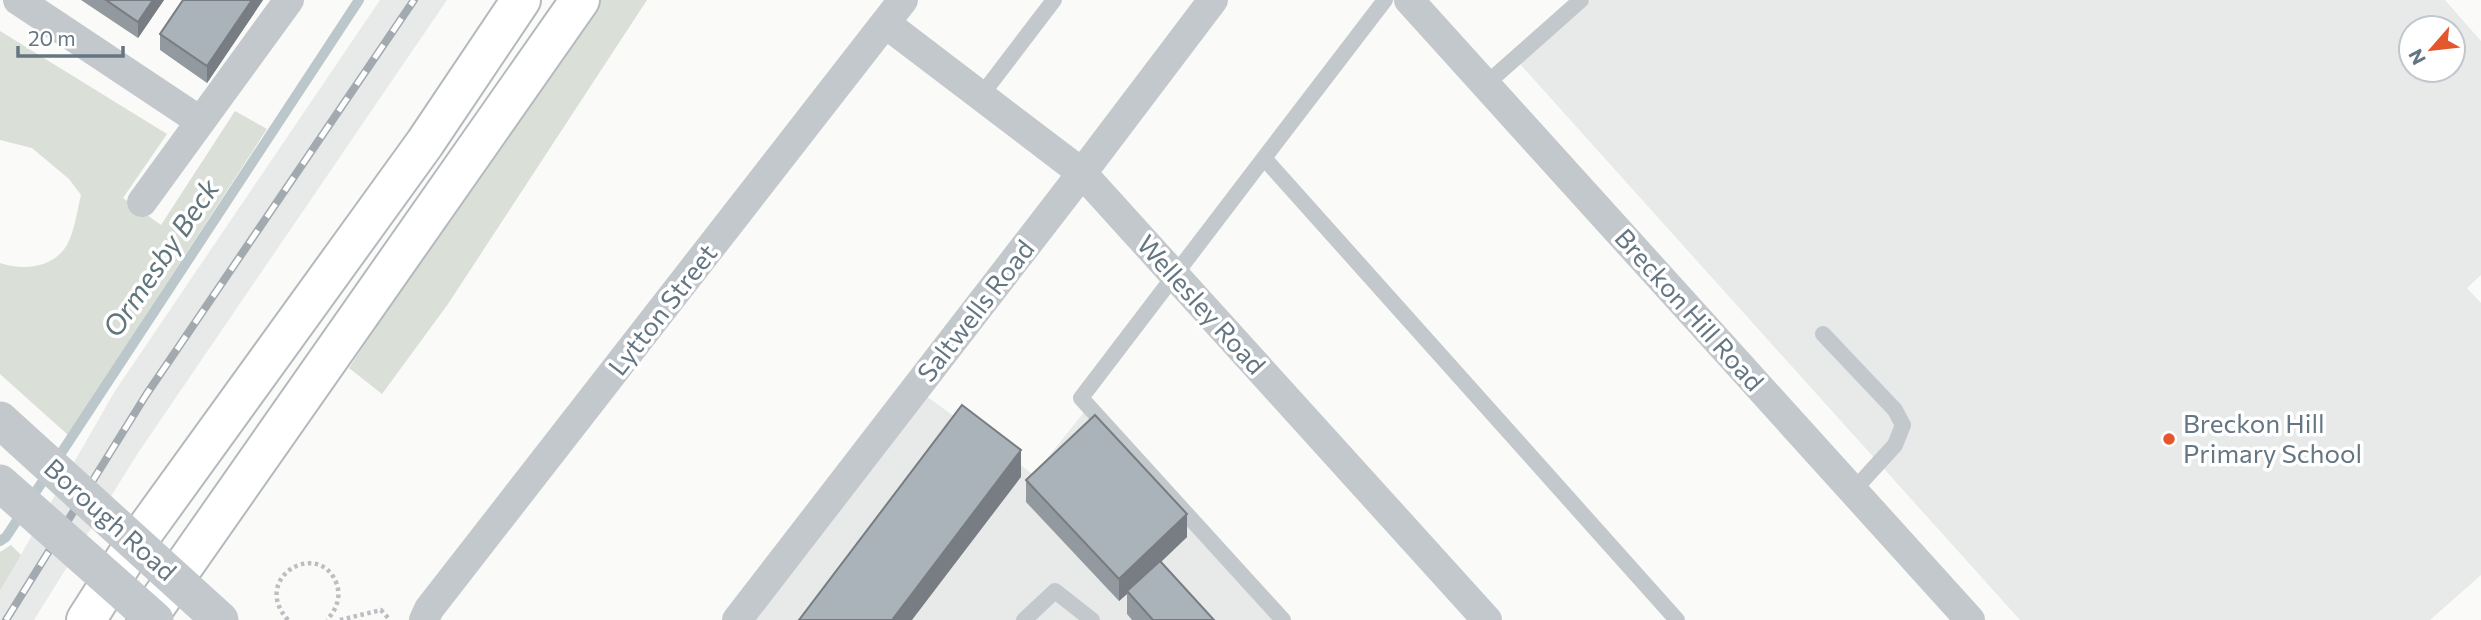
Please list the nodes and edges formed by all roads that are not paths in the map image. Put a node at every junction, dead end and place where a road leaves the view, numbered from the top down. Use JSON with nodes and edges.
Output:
{"nodes":[{"id":1,"x":18,"y":0,"type":"edge"},
{"id":2,"x":289,"y":0,"type":"edge"},
{"id":3,"x":521,"y":0,"type":"edge"},
{"id":4,"x":580,"y":0,"type":"edge"},
{"id":5,"x":1055,"y":0,"type":"edge"},
{"id":6,"x":1213,"y":0,"type":"edge"},
{"id":7,"x":1385,"y":0,"type":"edge"},
{"id":8,"x":1409,"y":0,"type":"edge"},
{"id":9,"x":1581,"y":0,"type":"edge"},
{"id":10,"x":894,"y":12,"type":"edge"},
{"id":11,"x":1485,"y":85,"type":"junction"},
{"id":12,"x":980,"y":97,"type":"junction"},
{"id":13,"x":200,"y":121,"type":"junction"},
{"id":14,"x":1264,"y":158,"type":"junction"},
{"id":15,"x":1082,"y":173,"type":"junction"},
{"id":16,"x":142,"y":202,"type":"dead end"},
{"id":17,"x":1175,"y":277,"type":"junction"},
{"id":18,"x":1823,"y":334,"type":"dead end"},
{"id":19,"x":0,"y":420,"type":"edge"},
{"id":20,"x":0,"y":483,"type":"edge"},
{"id":21,"x":1853,"y":491,"type":"junction"},
{"id":22,"x":86,"y":620,"type":"edge"},
{"id":23,"x":146,"y":620,"type":"edge"},
{"id":24,"x":155,"y":620,"type":"edge"},
{"id":25,"x":219,"y":620,"type":"edge"},
{"id":26,"x":424,"y":620,"type":"edge"},
{"id":27,"x":737,"y":620,"type":"edge"},
{"id":28,"x":1024,"y":620,"type":"edge"},
{"id":29,"x":1092,"y":620,"type":"edge"},
{"id":30,"x":1283,"y":620,"type":"edge"},
{"id":31,"x":1487,"y":620,"type":"edge"},
{"id":32,"x":1677,"y":620,"type":"edge"},
{"id":33,"x":1970,"y":620,"type":"edge"}],
"edges":[{"from":1,"to":13,"type":"street"},
{"from":2,"to":13,"type":"street"},
{"from":3,"to":22,"type":"highway"},
{"from":4,"to":23,"type":"highway"},
{"from":5,"to":12,"type":"lane"},
{"from":6,"to":15,"type":"street","name":"Saltwells Road"},
{"from":7,"to":14,"type":"lane"},
{"from":8,"to":11,"type":"street","name":"Breckon Hill Road"},
{"from":9,"to":11,"type":"lane"},
{"from":10,"to":12,"type":"street","name":"Wellesley Road"},
{"from":10,"to":26,"type":"street","name":"Lytton Street"},
{"from":11,"to":21,"type":"street","name":"Breckon Hill Road"},
{"from":12,"to":15,"type":"street","name":"Wellesley Road"},
{"from":13,"to":16,"type":"street"},
{"from":14,"to":17,"type":"lane"},
{"from":14,"to":32,"type":"lane"},
{"from":15,"to":17,"type":"street","name":"Wellesley Road"},
{"from":15,"to":27,"type":"street","name":"Saltwells Road"},
{"from":17,"to":30,"type":"lane"},
{"from":17,"to":31,"type":"street","name":"Wellesley Road"},
{"from":18,"to":21,"type":"lane"},
{"from":19,"to":25,"type":"street","name":"Borough Road","bridge":true},
{"from":20,"to":24,"type":"street","name":"Borough Road","bridge":true},
{"from":21,"to":33,"type":"street","name":"Breckon Hill Road"},
{"from":28,"to":29,"type":"lane"}]}
